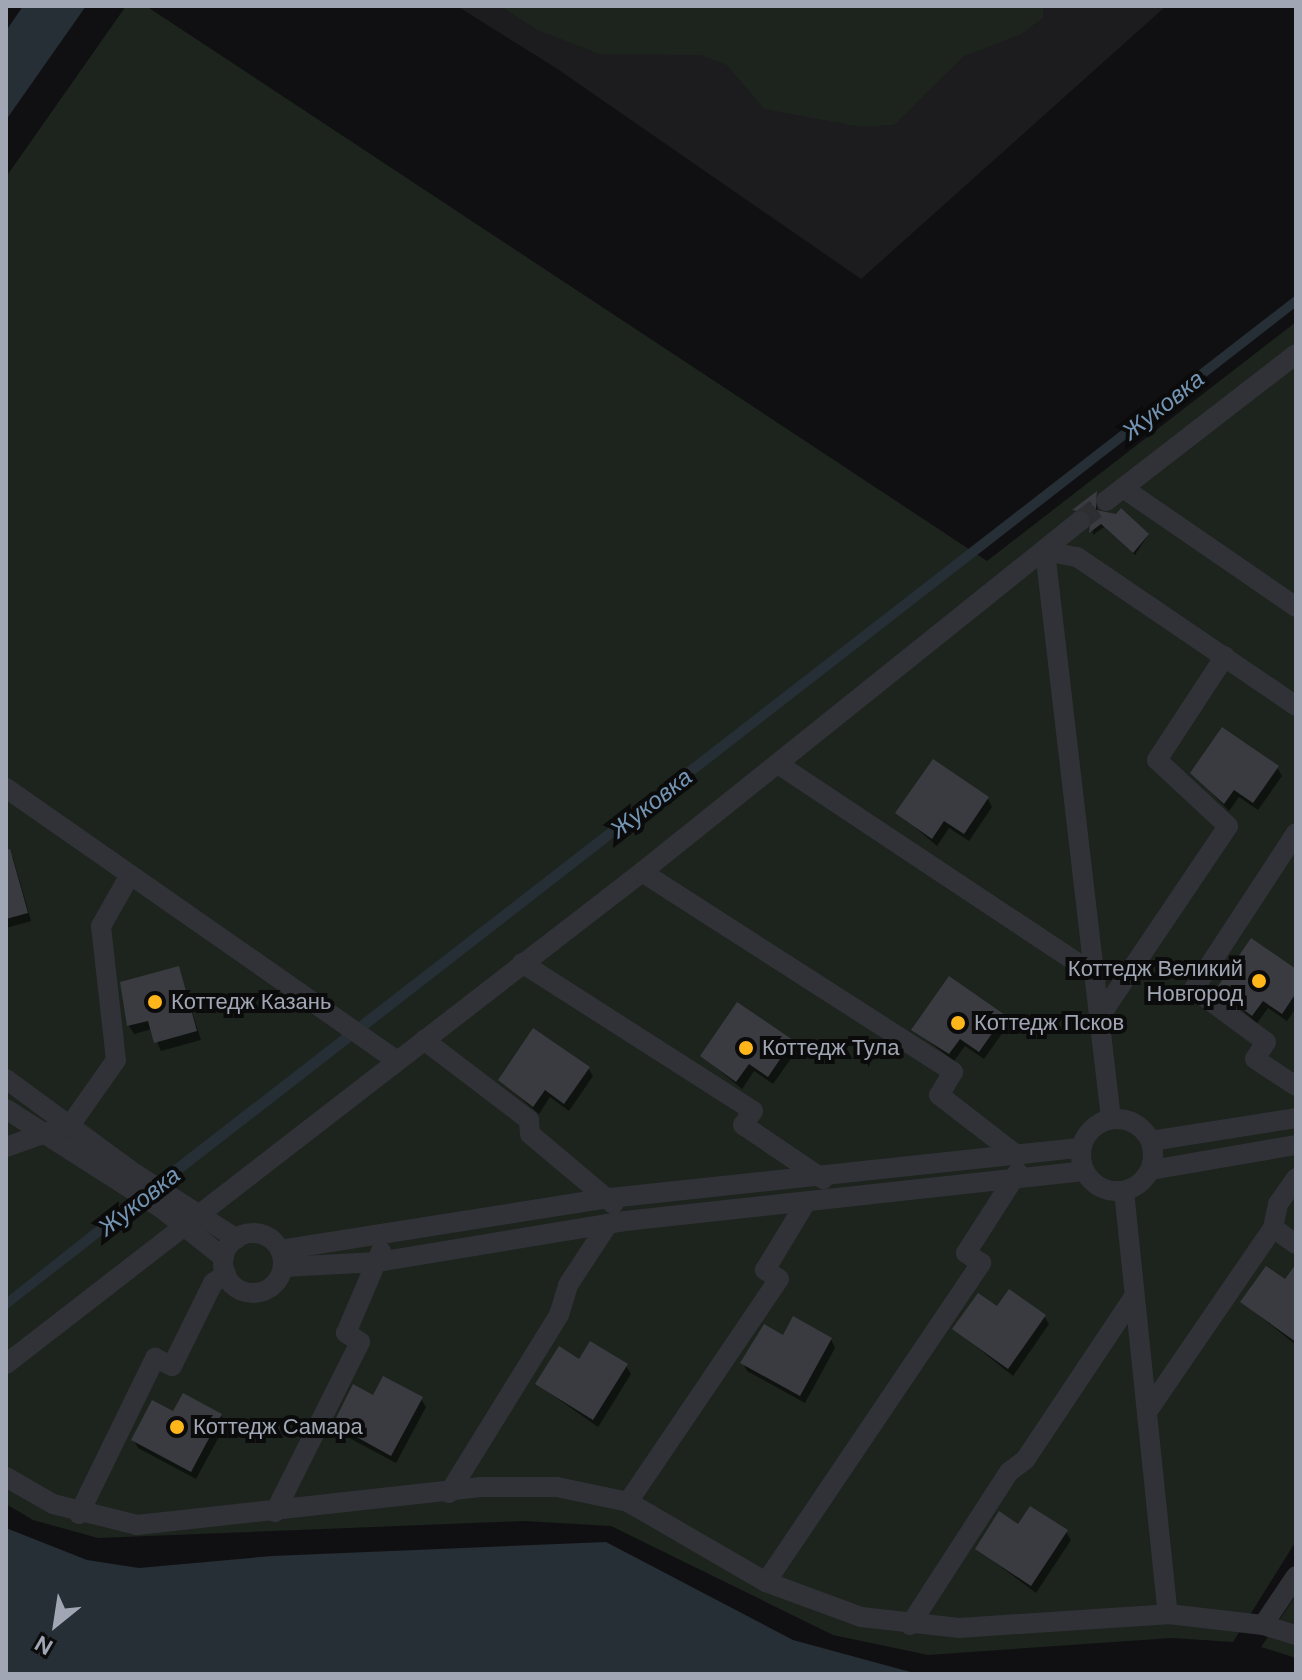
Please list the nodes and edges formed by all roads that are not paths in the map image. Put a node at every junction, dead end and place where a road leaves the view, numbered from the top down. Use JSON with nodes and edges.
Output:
{"nodes":[{"id":1,"x":1296,"y":354,"type":"edge"},
{"id":2,"x":1123,"y":488,"type":"junction"},
{"id":3,"x":1106,"y":501,"type":"tunnel mouth"},
{"id":4,"x":1080,"y":521,"type":"tunnel mouth"},
{"id":5,"x":1045,"y":551,"type":"junction"},
{"id":6,"x":1296,"y":607,"type":"edge"},
{"id":7,"x":1225,"y":656,"type":"junction"},
{"id":8,"x":1296,"y":706,"type":"edge"},
{"id":9,"x":778,"y":764,"type":"junction"},
{"id":10,"x":6,"y":788,"type":"edge"},
{"id":11,"x":1296,"y":833,"type":"edge"},
{"id":12,"x":642,"y":872,"type":"junction"},
{"id":13,"x":130,"y":875,"type":"junction"},
{"id":14,"x":522,"y":963,"type":"junction"},
{"id":15,"x":1097,"y":976,"type":"junction"},
{"id":16,"x":1102,"y":1013,"type":"junction"},
{"id":17,"x":424,"y":1040,"type":"junction"},
{"id":18,"x":395,"y":1059,"type":"junction"},
{"id":19,"x":6,"y":1079,"type":"edge"},
{"id":20,"x":1296,"y":1086,"type":"edge"},
{"id":21,"x":6,"y":1109,"type":"edge"},
{"id":22,"x":1296,"y":1118,"type":"edge"},
{"id":23,"x":1111,"y":1119,"type":"junction"},
{"id":24,"x":71,"y":1124,"type":"junction"},
{"id":25,"x":43,"y":1136,"type":"junction"},
{"id":26,"x":1151,"y":1141,"type":"junction"},
{"id":27,"x":1296,"y":1145,"type":"edge"},
{"id":28,"x":6,"y":1147,"type":"edge"},
{"id":29,"x":1081,"y":1148,"type":"junction"},
{"id":30,"x":1014,"y":1154,"type":"junction"},
{"id":31,"x":1151,"y":1170,"type":"junction"},
{"id":32,"x":1084,"y":1171,"type":"junction"},
{"id":33,"x":1055,"y":1175,"type":"junction"},
{"id":34,"x":822,"y":1177,"type":"junction"},
{"id":35,"x":1019,"y":1177,"type":"junction"},
{"id":36,"x":1296,"y":1178,"type":"edge"},
{"id":37,"x":130,"y":1179,"type":"junction"},
{"id":38,"x":1124,"y":1191,"type":"junction"},
{"id":39,"x":610,"y":1198,"type":"junction"},
{"id":40,"x":166,"y":1203,"type":"junction"},
{"id":41,"x":816,"y":1203,"type":"junction"},
{"id":42,"x":199,"y":1214,"type":"junction"},
{"id":43,"x":616,"y":1223,"type":"junction"},
{"id":44,"x":180,"y":1226,"type":"junction"},
{"id":45,"x":1273,"y":1228,"type":"junction"},
{"id":46,"x":384,"y":1235,"type":"junction"},
{"id":47,"x":237,"y":1239,"type":"junction"},
{"id":48,"x":1296,"y":1244,"type":"edge"},
{"id":49,"x":282,"y":1258,"type":"junction"},
{"id":50,"x":378,"y":1262,"type":"junction"},
{"id":51,"x":225,"y":1266,"type":"junction"},
{"id":52,"x":1133,"y":1298,"type":"junction"},
{"id":53,"x":6,"y":1364,"type":"edge"},
{"id":54,"x":1149,"y":1409,"type":"junction"},
{"id":55,"x":6,"y":1477,"type":"edge"},
{"id":56,"x":449,"y":1493,"type":"junction"},
{"id":57,"x":628,"y":1502,"type":"junction"},
{"id":58,"x":275,"y":1512,"type":"junction"},
{"id":59,"x":79,"y":1514,"type":"junction"},
{"id":60,"x":1296,"y":1576,"type":"edge"},
{"id":61,"x":766,"y":1582,"type":"junction"},
{"id":62,"x":1168,"y":1614,"type":"junction"},
{"id":63,"x":910,"y":1625,"type":"junction"},
{"id":64,"x":1263,"y":1625,"type":"junction"},
{"id":65,"x":1296,"y":1635,"type":"edge"}],
"edges":[{"from":1,"to":2,"type":"street"},
{"from":2,"to":3,"type":"street"},
{"from":2,"to":6,"type":"street"},
{"from":4,"to":5,"type":"street"},
{"from":5,"to":7,"type":"street"},
{"from":5,"to":9,"type":"street"},
{"from":5,"to":15,"type":"street"},
{"from":7,"to":8,"type":"street"},
{"from":7,"to":16,"type":"street"},
{"from":9,"to":12,"type":"street"},
{"from":9,"to":15,"type":"street"},
{"from":10,"to":13,"type":"street"},
{"from":11,"to":20,"type":"street"},
{"from":12,"to":14,"type":"street"},
{"from":12,"to":30,"type":"street"},
{"from":13,"to":18,"type":"street"},
{"from":13,"to":24,"type":"street"},
{"from":14,"to":17,"type":"street"},
{"from":14,"to":34,"type":"street"},
{"from":15,"to":16,"type":"street"},
{"from":16,"to":23,"type":"street"},
{"from":17,"to":18,"type":"street"},
{"from":17,"to":39,"type":"street"},
{"from":18,"to":42,"type":"street"},
{"from":19,"to":24,"type":"street"},
{"from":21,"to":25,"type":"street"},
{"from":22,"to":26,"type":"street"},
{"from":23,"to":26,"type":"street"},
{"from":23,"to":29,"type":"street"},
{"from":24,"to":25,"type":"street"},
{"from":24,"to":37,"type":"street"},
{"from":25,"to":28,"type":"street"},
{"from":25,"to":37,"type":"street"},
{"from":26,"to":31,"type":"street"},
{"from":27,"to":31,"type":"street"},
{"from":29,"to":30,"type":"street"},
{"from":29,"to":32,"type":"street"},
{"from":30,"to":33,"type":"street"},
{"from":30,"to":34,"type":"street"},
{"from":30,"to":35,"type":"street"},
{"from":31,"to":38,"type":"street"},
{"from":32,"to":33,"type":"street"},
{"from":32,"to":38,"type":"street"},
{"from":33,"to":35,"type":"street"},
{"from":34,"to":39,"type":"street"},
{"from":34,"to":41,"type":"street"},
{"from":35,"to":41,"type":"street"},
{"from":35,"to":61,"type":"street"},
{"from":36,"to":45,"type":"street"},
{"from":37,"to":40,"type":"street"},
{"from":38,"to":52,"type":"street"},
{"from":39,"to":43,"type":"street"},
{"from":39,"to":46,"type":"street"},
{"from":40,"to":42,"type":"street"},
{"from":40,"to":44,"type":"street"},
{"from":41,"to":43,"type":"street"},
{"from":41,"to":57,"type":"street"},
{"from":42,"to":44,"type":"street"},
{"from":42,"to":47,"type":"street"},
{"from":43,"to":50,"type":"street"},
{"from":43,"to":56,"type":"street"},
{"from":44,"to":51,"type":"street"},
{"from":44,"to":53,"type":"street"},
{"from":45,"to":48,"type":"street"},
{"from":45,"to":54,"type":"street"},
{"from":46,"to":49,"type":"street"},
{"from":46,"to":50,"type":"street"},
{"from":47,"to":49,"type":"street"},
{"from":47,"to":51,"type":"street"},
{"from":49,"to":50,"type":"street"},
{"from":49,"to":51,"type":"street"},
{"from":50,"to":58,"type":"street"},
{"from":51,"to":59,"type":"street"},
{"from":52,"to":54,"type":"street"},
{"from":52,"to":63,"type":"street"},
{"from":54,"to":62,"type":"street"},
{"from":55,"to":59,"type":"street"},
{"from":56,"to":57,"type":"street"},
{"from":56,"to":58,"type":"street"},
{"from":57,"to":61,"type":"street"},
{"from":58,"to":59,"type":"street"},
{"from":60,"to":64,"type":"street"},
{"from":61,"to":63,"type":"street"},
{"from":62,"to":63,"type":"street"},
{"from":62,"to":64,"type":"street"},
{"from":64,"to":65,"type":"street"}]}
